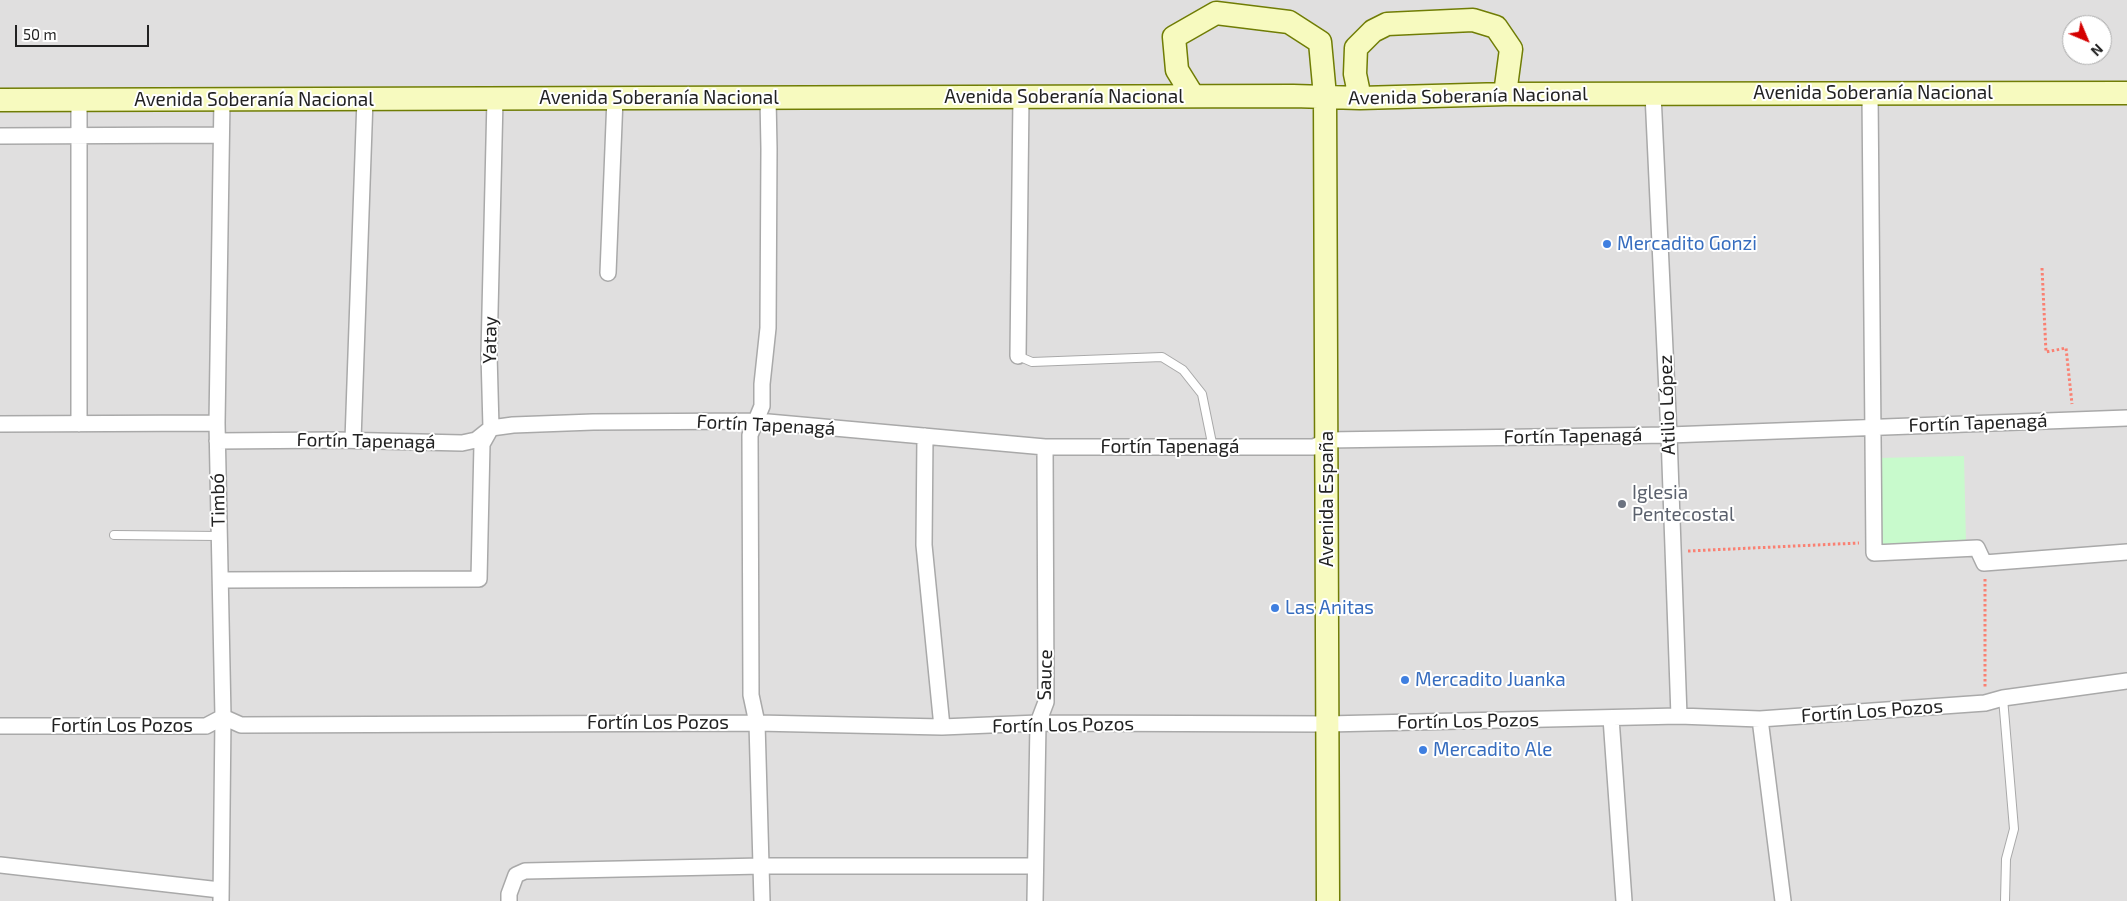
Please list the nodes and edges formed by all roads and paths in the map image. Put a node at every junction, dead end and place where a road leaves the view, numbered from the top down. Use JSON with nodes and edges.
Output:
{"nodes":[{"id":1,"x":1870,"y":93,"type":"junction"},
{"id":2,"x":2127,"y":93,"type":"edge"},
{"id":3,"x":1505,"y":94,"type":"junction"},
{"id":4,"x":1653,"y":94,"type":"junction"},
{"id":5,"x":1193,"y":96,"type":"junction"},
{"id":6,"x":1325,"y":96,"type":"junction"},
{"id":7,"x":1021,"y":97,"type":"junction"},
{"id":8,"x":616,"y":98,"type":"junction"},
{"id":9,"x":768,"y":98,"type":"junction"},
{"id":10,"x":1360,"y":98,"type":"junction"},
{"id":11,"x":365,"y":99,"type":"junction"},
{"id":12,"x":495,"y":99,"type":"junction"},
{"id":13,"x":0,"y":100,"type":"edge"},
{"id":14,"x":79,"y":100,"type":"junction"},
{"id":15,"x":222,"y":100,"type":"junction"},
{"id":16,"x":221,"y":135,"type":"junction"},
{"id":17,"x":0,"y":136,"type":"edge"},
{"id":18,"x":79,"y":136,"type":"junction"},
{"id":19,"x":2042,"y":268,"type":"dead end"},
{"id":20,"x":608,"y":273,"type":"dead end"},
{"id":21,"x":1018,"y":356,"type":"joint"},
{"id":22,"x":2127,"y":418,"type":"edge"},
{"id":23,"x":2074,"y":420,"type":"junction"},
{"id":24,"x":757,"y":421,"type":"junction"},
{"id":25,"x":217,"y":423,"type":"junction"},
{"id":26,"x":0,"y":424,"type":"edge"},
{"id":27,"x":79,"y":424,"type":"junction"},
{"id":28,"x":491,"y":428,"type":"junction"},
{"id":29,"x":1872,"y":428,"type":"junction"},
{"id":30,"x":1669,"y":435,"type":"junction"},
{"id":31,"x":925,"y":436,"type":"junction"},
{"id":32,"x":217,"y":440,"type":"junction"},
{"id":33,"x":353,"y":440,"type":"junction"},
{"id":34,"x":1327,"y":440,"type":"junction"},
{"id":35,"x":1045,"y":447,"type":"junction"},
{"id":36,"x":1213,"y":448,"type":"junction"},
{"id":37,"x":114,"y":535,"type":"dead end"},
{"id":38,"x":219,"y":536,"type":"junction"},
{"id":39,"x":1873,"y":542,"type":"junction"},
{"id":40,"x":1672,"y":551,"type":"junction"},
{"id":41,"x":2127,"y":552,"type":"edge"},
{"id":42,"x":1984,"y":563,"type":"junction"},
{"id":43,"x":221,"y":580,"type":"junction"},
{"id":44,"x":2127,"y":681,"type":"edge"},
{"id":45,"x":2003,"y":698,"type":"junction"},
{"id":46,"x":1985,"y":703,"type":"junction"},
{"id":47,"x":1679,"y":716,"type":"junction"},
{"id":48,"x":223,"y":717,"type":"junction"},
{"id":49,"x":1611,"y":718,"type":"junction"},
{"id":50,"x":1760,"y":718,"type":"junction"},
{"id":51,"x":757,"y":723,"type":"junction"},
{"id":52,"x":1038,"y":723,"type":"junction"},
{"id":53,"x":1327,"y":724,"type":"junction"},
{"id":54,"x":0,"y":726,"type":"edge"},
{"id":55,"x":942,"y":727,"type":"junction"},
{"id":56,"x":0,"y":865,"type":"edge"},
{"id":57,"x":762,"y":866,"type":"junction"},
{"id":58,"x":1034,"y":866,"type":"junction"},
{"id":59,"x":221,"y":896,"type":"edge"},
{"id":60,"x":509,"y":901,"type":"edge"},
{"id":61,"x":762,"y":901,"type":"edge"},
{"id":62,"x":1034,"y":901,"type":"edge"},
{"id":63,"x":1328,"y":901,"type":"edge"},
{"id":64,"x":1624,"y":901,"type":"edge"},
{"id":65,"x":1783,"y":901,"type":"edge"},
{"id":66,"x":2005,"y":901,"type":"edge"}],
"edges":[{"from":1,"to":2,"type":"main road","name":"Avenida Soberanía Nacional"},
{"from":1,"to":4,"type":"main road","name":"Avenida Soberanía Nacional"},
{"from":1,"to":29,"type":"street"},
{"from":3,"to":4,"type":"main road","name":"Avenida Soberanía Nacional"},
{"from":3,"to":10,"type":"main road","name":"Avenida Soberanía Nacional"},
{"from":3,"to":10,"type":"main road"},
{"from":4,"to":30,"type":"street","name":"Atilio López"},
{"from":5,"to":6,"type":"main road","name":"Avenida Soberanía Nacional"},
{"from":5,"to":6,"type":"main road","name":"Avenida España"},
{"from":5,"to":7,"type":"main road","name":"Avenida Soberanía Nacional"},
{"from":6,"to":10,"type":"main road","name":"Avenida Soberanía Nacional"},
{"from":6,"to":34,"type":"main road","name":"Avenida España"},
{"from":7,"to":9,"type":"main road","name":"Avenida Soberanía Nacional"},
{"from":7,"to":21,"type":"street"},
{"from":8,"to":9,"type":"main road","name":"Avenida Soberanía Nacional"},
{"from":8,"to":12,"type":"main road","name":"Avenida Soberanía Nacional"},
{"from":8,"to":20,"type":"street"},
{"from":9,"to":24,"type":"street"},
{"from":11,"to":12,"type":"main road","name":"Avenida Soberanía Nacional"},
{"from":11,"to":15,"type":"main road","name":"Avenida Soberanía Nacional"},
{"from":11,"to":33,"type":"street"},
{"from":12,"to":28,"type":"street","name":"Yatay"},
{"from":13,"to":14,"type":"main road","name":"Avenida Soberanía Nacional"},
{"from":14,"to":15,"type":"main road","name":"Avenida Soberanía Nacional"},
{"from":14,"to":18,"type":"street"},
{"from":15,"to":16,"type":"street","name":"Timbó"},
{"from":16,"to":18,"type":"street","name":"Avenida Soberanía Nacional"},
{"from":16,"to":25,"type":"street","name":"Timbó"},
{"from":17,"to":18,"type":"street","name":"Avenida Soberanía Nacional"},
{"from":18,"to":27,"type":"street"},
{"from":19,"to":23,"type":"path"},
{"from":21,"to":36,"type":"lane"},
{"from":22,"to":23,"type":"street","name":"Fortín Tapenagá"},
{"from":23,"to":29,"type":"street","name":"Fortín Tapenagá"},
{"from":24,"to":28,"type":"street","name":"Fortín Tapenagá"},
{"from":24,"to":31,"type":"street","name":"Fortín Tapenagá"},
{"from":24,"to":51,"type":"street"},
{"from":25,"to":27,"type":"street"},
{"from":25,"to":32,"type":"street","name":"Timbó"},
{"from":26,"to":27,"type":"street"},
{"from":28,"to":33,"type":"street","name":"Fortín Tapenagá"},
{"from":28,"to":43,"type":"street","name":"Yatay"},
{"from":29,"to":30,"type":"street","name":"Fortín Tapenagá"},
{"from":29,"to":39,"type":"street"},
{"from":30,"to":34,"type":"street","name":"Fortín Tapenagá"},
{"from":30,"to":40,"type":"street","name":"Atilio López"},
{"from":31,"to":35,"type":"street","name":"Fortín Tapenagá"},
{"from":31,"to":55,"type":"street"},
{"from":32,"to":33,"type":"street","name":"Fortín Tapenagá"},
{"from":32,"to":38,"type":"street","name":"Timbó"},
{"from":34,"to":36,"type":"street","name":"Fortín Tapenagá"},
{"from":34,"to":53,"type":"main road","name":"Avenida España"},
{"from":35,"to":36,"type":"street","name":"Fortín Tapenagá"},
{"from":35,"to":52,"type":"street","name":"Sauce"},
{"from":37,"to":38,"type":"lane"},
{"from":38,"to":43,"type":"street","name":"Timbó"},
{"from":39,"to":40,"type":"path"},
{"from":39,"to":42,"type":"street"},
{"from":40,"to":47,"type":"street","name":"Atilio López"},
{"from":41,"to":42,"type":"street"},
{"from":42,"to":46,"type":"path"},
{"from":43,"to":48,"type":"street","name":"Timbó"},
{"from":44,"to":45,"type":"street","name":"Fortín Los Pozos"},
{"from":45,"to":46,"type":"street","name":"Fortín Los Pozos"},
{"from":45,"to":66,"type":"lane"},
{"from":46,"to":50,"type":"street","name":"Fortín Los Pozos"},
{"from":47,"to":49,"type":"street","name":"Fortín Los Pozos"},
{"from":47,"to":50,"type":"street","name":"Fortín Los Pozos"},
{"from":48,"to":51,"type":"street","name":"Fortín Los Pozos"},
{"from":48,"to":54,"type":"street","name":"Fortín Los Pozos"},
{"from":48,"to":59,"type":"street","name":"Timbó"},
{"from":49,"to":53,"type":"street","name":"Fortín Los Pozos"},
{"from":49,"to":64,"type":"street"},
{"from":50,"to":65,"type":"street"},
{"from":51,"to":55,"type":"street","name":"Fortín Los Pozos"},
{"from":51,"to":57,"type":"street"},
{"from":52,"to":53,"type":"street","name":"Fortín Los Pozos"},
{"from":52,"to":55,"type":"street","name":"Fortín Los Pozos"},
{"from":52,"to":58,"type":"street","name":"Sauce"},
{"from":53,"to":63,"type":"main road","name":"Avenida España"},
{"from":56,"to":59,"type":"street"},
{"from":57,"to":58,"type":"street"},
{"from":57,"to":60,"type":"street"},
{"from":57,"to":61,"type":"street"},
{"from":58,"to":62,"type":"street","name":"Sauce"}]}
